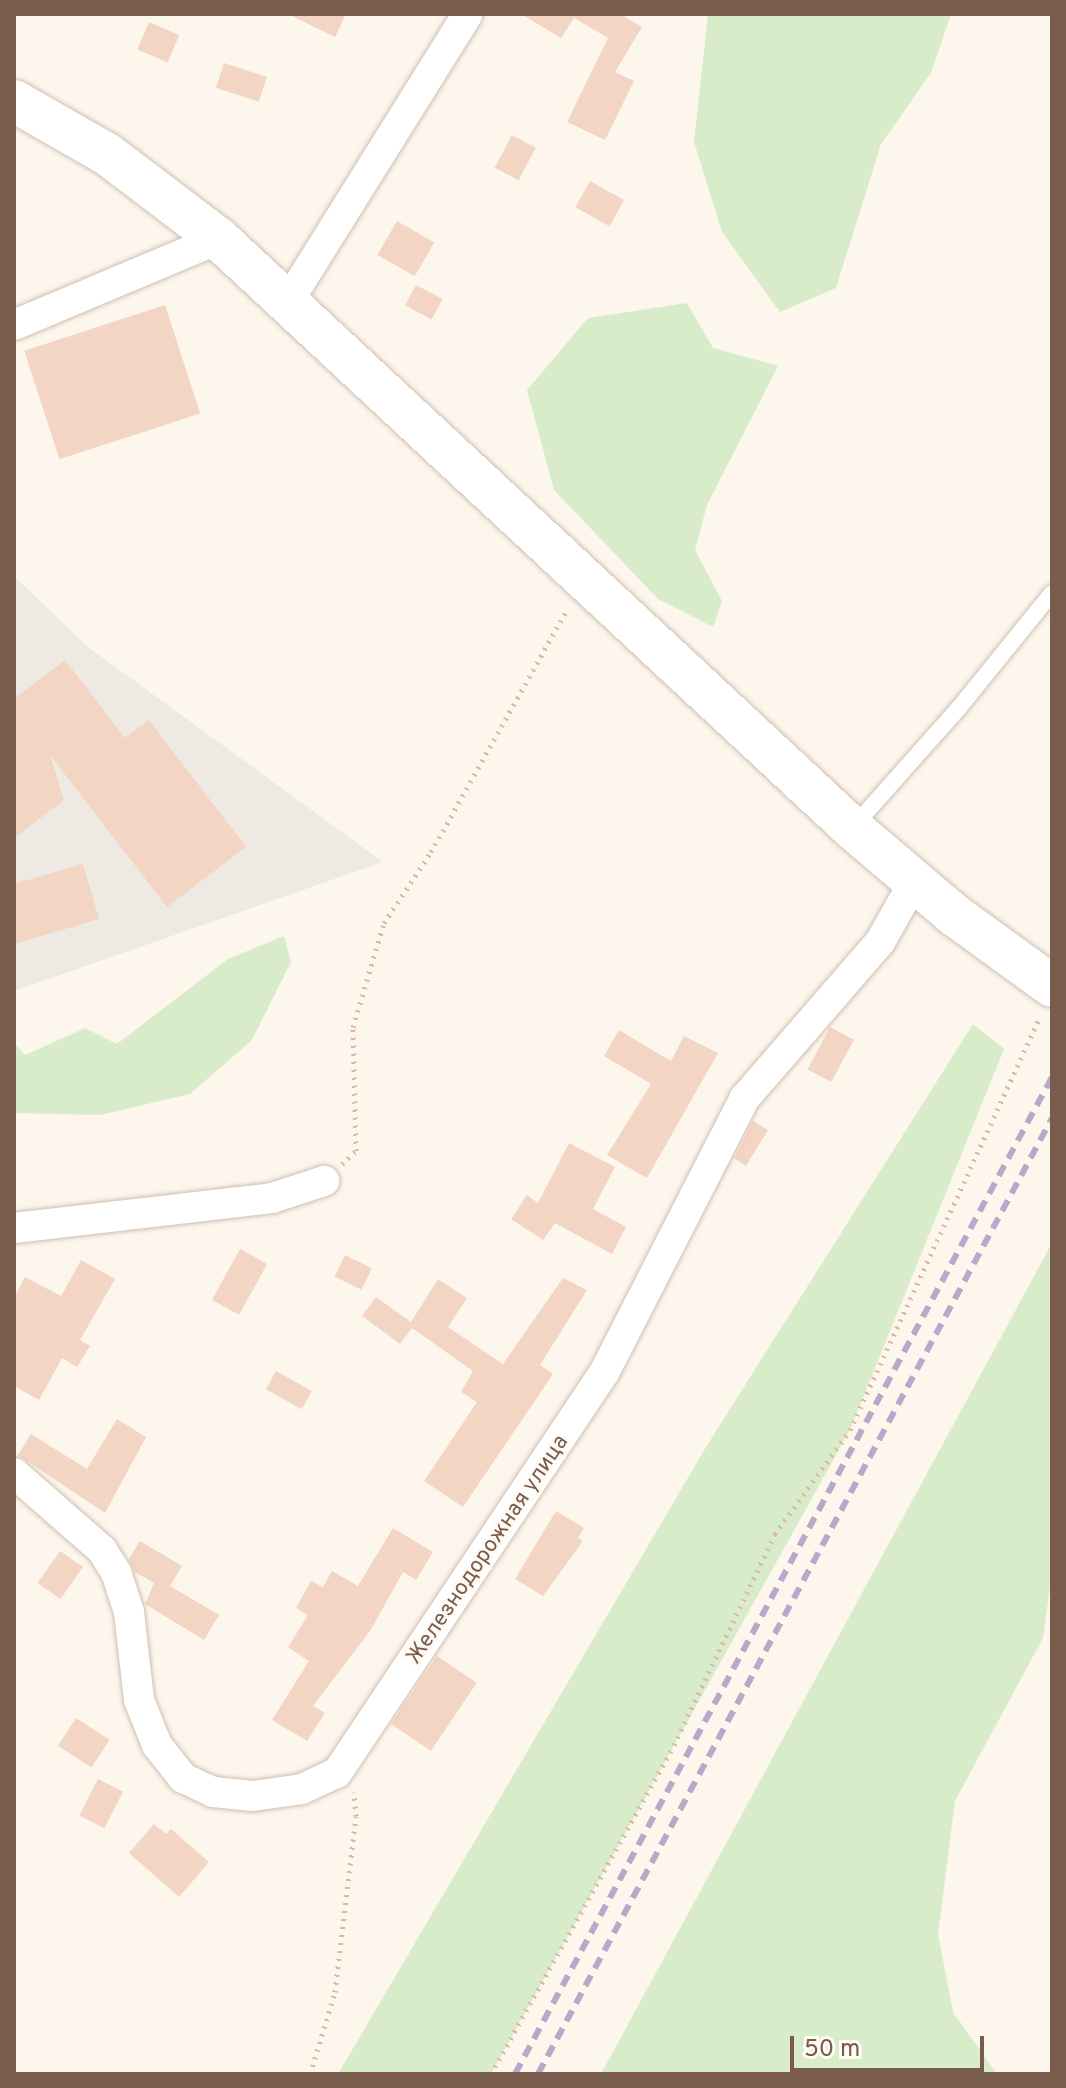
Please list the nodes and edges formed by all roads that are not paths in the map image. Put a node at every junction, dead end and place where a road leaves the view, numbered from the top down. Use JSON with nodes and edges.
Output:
{"nodes":[{"id":1,"x":468,"y":14,"type":"edge"},
{"id":2,"x":14,"y":101,"type":"edge"},
{"id":3,"x":219,"y":239,"type":"junction"},
{"id":4,"x":289,"y":300,"type":"junction"},
{"id":5,"x":14,"y":325,"type":"edge"},
{"id":6,"x":1052,"y":593,"type":"edge"},
{"id":7,"x":852,"y":828,"type":"junction"},
{"id":8,"x":914,"y":882,"type":"junction"},
{"id":9,"x":1049,"y":995,"type":"edge"},
{"id":10,"x":324,"y":1181,"type":"road end"},
{"id":11,"x":14,"y":1228,"type":"edge"},
{"id":12,"x":14,"y":1473,"type":"edge"}],
"edges":[{"from":1,"to":4,"type":"street"},
{"from":2,"to":3,"type":"street"},
{"from":3,"to":4,"type":"street"},
{"from":3,"to":5,"type":"street"},
{"from":4,"to":7,"type":"street"},
{"from":6,"to":7,"type":"lane"},
{"from":7,"to":8,"type":"street"},
{"from":8,"to":9,"type":"street"},
{"from":8,"to":12,"type":"street","name":"Железнодорожная улица"},
{"from":10,"to":11,"type":"street"}]}
